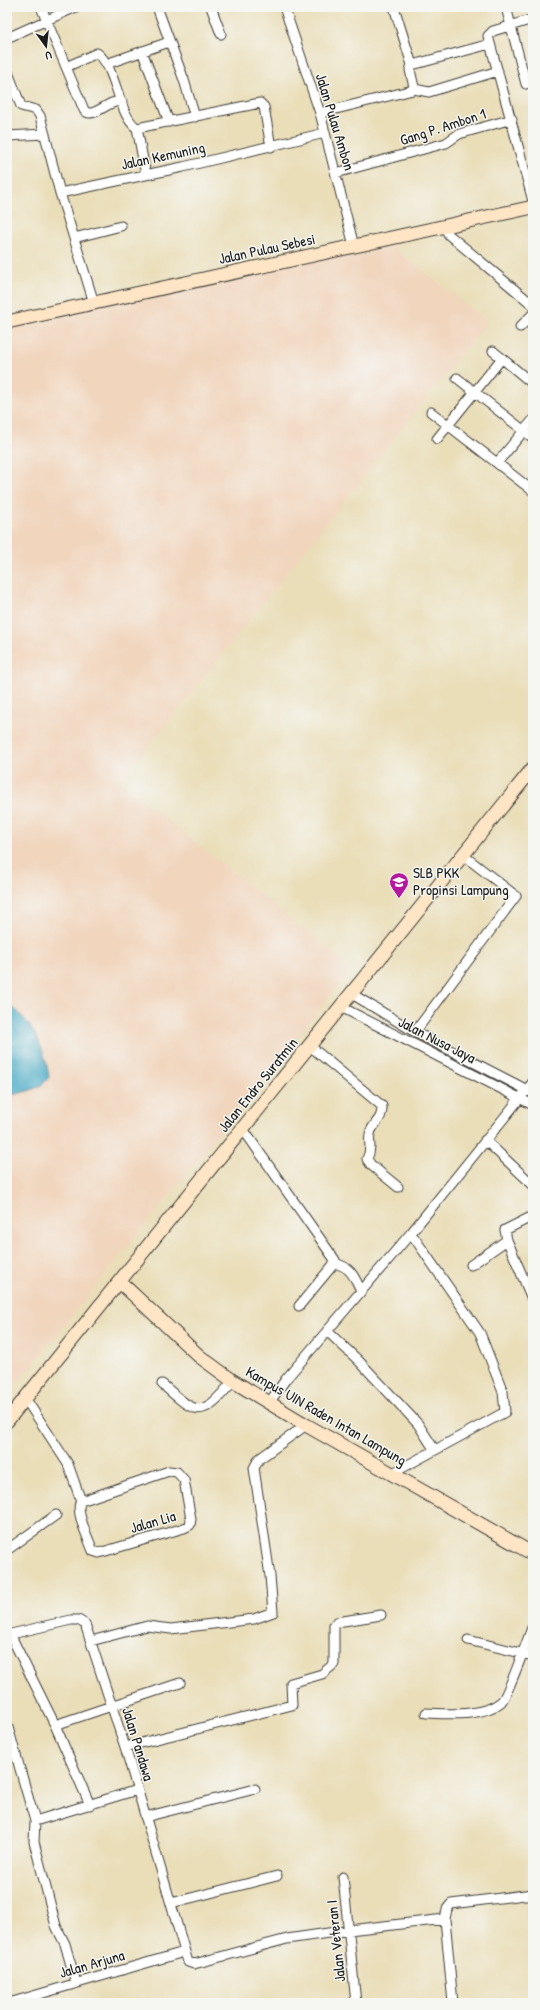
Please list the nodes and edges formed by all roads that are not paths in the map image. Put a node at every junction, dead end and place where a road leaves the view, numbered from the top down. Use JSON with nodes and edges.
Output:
{"nodes":[{"id":1,"x":41,"y":7,"type":"edge"},
{"id":2,"x":76,"y":7,"type":"edge"},
{"id":3,"x":157,"y":7,"type":"edge"},
{"id":4,"x":211,"y":7,"type":"edge"},
{"id":5,"x":284,"y":7,"type":"edge"},
{"id":6,"x":506,"y":7,"type":"edge"},
{"id":7,"x":396,"y":8,"type":"edge"},
{"id":8,"x":533,"y":19,"type":"edge"},
{"id":9,"x":46,"y":21,"type":"junction"},
{"id":10,"x":512,"y":25,"type":"junction"},
{"id":11,"x":221,"y":34,"type":"dead end"},
{"id":12,"x":7,"y":38,"type":"edge"},
{"id":13,"x":169,"y":42,"type":"junction"},
{"id":14,"x":490,"y":44,"type":"junction"},
{"id":15,"x":142,"y":52,"type":"junction"},
{"id":16,"x":108,"y":65,"type":"junction"},
{"id":17,"x":412,"y":65,"type":"junction"},
{"id":18,"x":66,"y":67,"type":"junction"},
{"id":19,"x":7,"y":70,"type":"edge"},
{"id":20,"x":498,"y":71,"type":"junction"},
{"id":21,"x":526,"y":84,"type":"dead end"},
{"id":22,"x":414,"y":89,"type":"junction"},
{"id":23,"x":122,"y":102,"type":"junction"},
{"id":24,"x":320,"y":113,"type":"junction"},
{"id":25,"x":195,"y":117,"type":"junction"},
{"id":26,"x":512,"y":120,"type":"junction"},
{"id":27,"x":169,"y":122,"type":"junction"},
{"id":28,"x":137,"y":128,"type":"junction"},
{"id":29,"x":325,"y":133,"type":"junction"},
{"id":30,"x":45,"y":134,"type":"junction"},
{"id":31,"x":7,"y":136,"type":"edge"},
{"id":32,"x":271,"y":147,"type":"junction"},
{"id":33,"x":336,"y":173,"type":"junction"},
{"id":34,"x":146,"y":175,"type":"junction"},
{"id":35,"x":60,"y":193,"type":"junction"},
{"id":36,"x":533,"y":201,"type":"edge"},
{"id":37,"x":533,"y":207,"type":"edge"},
{"id":38,"x":121,"y":226,"type":"dead end"},
{"id":39,"x":444,"y":226,"type":"junction"},
{"id":40,"x":74,"y":238,"type":"junction"},
{"id":41,"x":354,"y":246,"type":"junction"},
{"id":42,"x":94,"y":304,"type":"junction"},
{"id":43,"x":533,"y":306,"type":"edge"},
{"id":44,"x":533,"y":314,"type":"edge"},
{"id":45,"x":7,"y":322,"type":"edge"},
{"id":46,"x":520,"y":327,"type":"dead end"},
{"id":47,"x":493,"y":351,"type":"dead end"},
{"id":48,"x":502,"y":358,"type":"junction"},
{"id":49,"x":457,"y":378,"type":"dead end"},
{"id":50,"x":533,"y":384,"type":"edge"},
{"id":51,"x":474,"y":392,"type":"junction"},
{"id":52,"x":431,"y":412,"type":"dead end"},
{"id":53,"x":533,"y":420,"type":"edge"},
{"id":54,"x":448,"y":425,"type":"junction"},
{"id":55,"x":524,"y":431,"type":"junction"},
{"id":56,"x":533,"y":438,"type":"edge"},
{"id":57,"x":437,"y":439,"type":"dead end"},
{"id":58,"x":497,"y":463,"type":"junction"},
{"id":59,"x":533,"y":491,"type":"edge"},
{"id":60,"x":533,"y":768,"type":"edge"},
{"id":61,"x":463,"y":855,"type":"junction"},
{"id":62,"x":352,"y":994,"type":"junction"},
{"id":63,"x":341,"y":1007,"type":"junction"},
{"id":64,"x":415,"y":1032,"type":"junction"},
{"id":65,"x":310,"y":1046,"type":"junction"},
{"id":66,"x":533,"y":1082,"type":"edge"},
{"id":67,"x":530,"y":1091,"type":"edge"},
{"id":68,"x":521,"y":1098,"type":"junction"},
{"id":69,"x":533,"y":1104,"type":"edge"},
{"id":70,"x":243,"y":1129,"type":"junction"},
{"id":71,"x":485,"y":1140,"type":"junction"},
{"id":72,"x":533,"y":1185,"type":"edge"},
{"id":73,"x":398,"y":1187,"type":"dead end"},
{"id":74,"x":533,"y":1216,"type":"edge"},
{"id":75,"x":411,"y":1233,"type":"junction"},
{"id":76,"x":507,"y":1240,"type":"junction"},
{"id":77,"x":334,"y":1263,"type":"junction"},
{"id":78,"x":471,"y":1265,"type":"dead end"},
{"id":79,"x":120,"y":1282,"type":"junction"},
{"id":80,"x":361,"y":1291,"type":"junction"},
{"id":81,"x":533,"y":1301,"type":"edge"},
{"id":82,"x":299,"y":1306,"type":"dead end"},
{"id":83,"x":327,"y":1331,"type":"junction"},
{"id":84,"x":233,"y":1381,"type":"junction"},
{"id":85,"x":162,"y":1384,"type":"dead end"},
{"id":86,"x":25,"y":1398,"type":"junction"},
{"id":87,"x":268,"y":1403,"type":"junction"},
{"id":88,"x":7,"y":1421,"type":"edge"},
{"id":89,"x":306,"y":1424,"type":"junction"},
{"id":90,"x":434,"y":1449,"type":"junction"},
{"id":91,"x":393,"y":1473,"type":"junction"},
{"id":92,"x":81,"y":1501,"type":"junction"},
{"id":93,"x":56,"y":1515,"type":"dead end"},
{"id":94,"x":7,"y":1550,"type":"edge"},
{"id":95,"x":533,"y":1554,"type":"edge"},
{"id":96,"x":381,"y":1615,"type":"dead end"},
{"id":97,"x":533,"y":1625,"type":"edge"},
{"id":98,"x":9,"y":1634,"type":"edge"},
{"id":99,"x":468,"y":1640,"type":"dead end"},
{"id":100,"x":91,"y":1641,"type":"junction"},
{"id":101,"x":524,"y":1653,"type":"junction"},
{"id":102,"x":533,"y":1656,"type":"edge"},
{"id":103,"x":180,"y":1683,"type":"dead end"},
{"id":104,"x":111,"y":1705,"type":"junction"},
{"id":105,"x":426,"y":1713,"type":"dead end"},
{"id":106,"x":7,"y":1724,"type":"edge"},
{"id":107,"x":55,"y":1725,"type":"junction"},
{"id":108,"x":124,"y":1747,"type":"junction"},
{"id":109,"x":254,"y":1789,"type":"dead end"},
{"id":110,"x":137,"y":1790,"type":"junction"},
{"id":111,"x":90,"y":1804,"type":"junction"},
{"id":112,"x":145,"y":1817,"type":"junction"},
{"id":113,"x":35,"y":1821,"type":"junction"},
{"id":114,"x":277,"y":1876,"type":"dead end"},
{"id":115,"x":343,"y":1877,"type":"dead end"},
{"id":116,"x":533,"y":1894,"type":"edge"},
{"id":117,"x":171,"y":1903,"type":"junction"},
{"id":118,"x":445,"y":1919,"type":"junction"},
{"id":119,"x":349,"y":1930,"type":"junction"},
{"id":120,"x":184,"y":1952,"type":"junction"},
{"id":121,"x":76,"y":1983,"type":"junction"},
{"id":122,"x":9,"y":2003,"type":"edge"},
{"id":123,"x":356,"y":2003,"type":"edge"},
{"id":124,"x":453,"y":2003,"type":"edge"}],
"edges":[{"from":1,"to":9,"type":"street"},
{"from":2,"to":9,"type":"street"},
{"from":3,"to":13,"type":"street"},
{"from":4,"to":11,"type":"street"},
{"from":5,"to":24,"type":"street","name":"Jalan Pulau Ambon"},
{"from":6,"to":10,"type":"street"},
{"from":7,"to":17,"type":"street"},
{"from":8,"to":10,"type":"street"},
{"from":9,"to":12,"type":"street"},
{"from":9,"to":18,"type":"street"},
{"from":10,"to":14,"type":"street"},
{"from":10,"to":21,"type":"street"},
{"from":13,"to":15,"type":"street"},
{"from":13,"to":25,"type":"street"},
{"from":14,"to":17,"type":"street"},
{"from":14,"to":20,"type":"street"},
{"from":15,"to":16,"type":"street"},
{"from":15,"to":27,"type":"street"},
{"from":16,"to":18,"type":"street"},
{"from":16,"to":23,"type":"street"},
{"from":17,"to":22,"type":"street"},
{"from":18,"to":23,"type":"street"},
{"from":19,"to":30,"type":"street"},
{"from":20,"to":22,"type":"street"},
{"from":20,"to":26,"type":"street"},
{"from":22,"to":24,"type":"street"},
{"from":23,"to":28,"type":"street"},
{"from":24,"to":29,"type":"street","name":"Jalan Pulau Ambon"},
{"from":25,"to":27,"type":"street","name":"Jalan Kemuning"},
{"from":25,"to":32,"type":"street","name":"Jalan Kemuning"},
{"from":26,"to":33,"type":"street","name":"Gang P. Ambon 1"},
{"from":26,"to":36,"type":"street"},
{"from":27,"to":28,"type":"street","name":"Jalan Kemuning"},
{"from":28,"to":34,"type":"street"},
{"from":29,"to":32,"type":"street","name":"Jalan Kemuning"},
{"from":29,"to":33,"type":"street","name":"Jalan Pulau Ambon"},
{"from":30,"to":31,"type":"street"},
{"from":30,"to":35,"type":"street"},
{"from":32,"to":34,"type":"street","name":"Jalan Kemuning"},
{"from":33,"to":41,"type":"street","name":"Jalan Pulau Ambon"},
{"from":34,"to":35,"type":"street","name":"Jalan Kemuning"},
{"from":35,"to":40,"type":"street"},
{"from":37,"to":39,"type":"street","name":"Jalan Pulau Sebesi"},
{"from":38,"to":40,"type":"street"},
{"from":39,"to":41,"type":"street","name":"Jalan Pulau Sebesi"},
{"from":39,"to":43,"type":"street"},
{"from":40,"to":42,"type":"street"},
{"from":41,"to":42,"type":"street","name":"Jalan Pulau Sebesi"},
{"from":42,"to":45,"type":"street","name":"Jalan Pulau Sebesi"},
{"from":44,"to":46,"type":"street"},
{"from":47,"to":48,"type":"street"},
{"from":48,"to":50,"type":"street"},
{"from":48,"to":51,"type":"street"},
{"from":49,"to":51,"type":"street"},
{"from":51,"to":54,"type":"street"},
{"from":51,"to":55,"type":"street"},
{"from":52,"to":54,"type":"street"},
{"from":53,"to":55,"type":"street"},
{"from":54,"to":57,"type":"street"},
{"from":54,"to":58,"type":"street"},
{"from":55,"to":56,"type":"street"},
{"from":55,"to":58,"type":"street"},
{"from":58,"to":59,"type":"street"},
{"from":60,"to":61,"type":"street","name":"Jalan Endro Suratmin"},
{"from":61,"to":62,"type":"street","name":"Jalan Endro Suratmin"},
{"from":61,"to":64,"type":"street"},
{"from":62,"to":63,"type":"street","name":"Jalan Endro Suratmin"},
{"from":62,"to":64,"type":"street","name":"Jalan Nusa Jaya"},
{"from":63,"to":65,"type":"street","name":"Jalan Endro Suratmin"},
{"from":63,"to":68,"type":"street","name":"Jalan Nusa Jaya"},
{"from":64,"to":67,"type":"street","name":"Jalan Nusa Jaya"},
{"from":65,"to":70,"type":"street","name":"Jalan Endro Suratmin"},
{"from":65,"to":73,"type":"street"},
{"from":66,"to":67,"type":"street"},
{"from":67,"to":68,"type":"street"},
{"from":68,"to":69,"type":"street","name":"Jalan Nusa Jaya"},
{"from":68,"to":71,"type":"street"},
{"from":70,"to":77,"type":"street"},
{"from":70,"to":79,"type":"street","name":"Jalan Endro Suratmin"},
{"from":71,"to":72,"type":"street"},
{"from":71,"to":75,"type":"street"},
{"from":74,"to":76,"type":"street"},
{"from":75,"to":80,"type":"street"},
{"from":75,"to":90,"type":"street"},
{"from":76,"to":78,"type":"street"},
{"from":76,"to":81,"type":"street"},
{"from":77,"to":80,"type":"street"},
{"from":77,"to":82,"type":"street"},
{"from":79,"to":84,"type":"street","name":"Kampus UIN Raden Intan Lampung"},
{"from":79,"to":86,"type":"street","name":"Jalan Endro Suratmin"},
{"from":80,"to":83,"type":"street"},
{"from":83,"to":87,"type":"street"},
{"from":83,"to":90,"type":"street"},
{"from":84,"to":85,"type":"street"},
{"from":84,"to":87,"type":"street","name":"Kampus UIN Raden Intan Lampung"},
{"from":86,"to":88,"type":"street","name":"Jalan Endro Suratmin"},
{"from":86,"to":92,"type":"street","name":"Jalan Lia"},
{"from":87,"to":89,"type":"street","name":"Kampus UIN Raden Intan Lampung"},
{"from":89,"to":91,"type":"street","name":"Kampus UIN Raden Intan Lampung"},
{"from":89,"to":100,"type":"street"},
{"from":90,"to":91,"type":"street"},
{"from":91,"to":95,"type":"street","name":"Kampus UIN Raden Intan Lampung"},
{"from":92,"to":92,"type":"street","name":"Jalan Lia"},
{"from":93,"to":94,"type":"street"},
{"from":96,"to":108,"type":"street"},
{"from":97,"to":101,"type":"street"},
{"from":98,"to":100,"type":"street","name":"Jalan Pandawa"},
{"from":98,"to":107,"type":"street"},
{"from":99,"to":101,"type":"street"},
{"from":100,"to":104,"type":"street","name":"Jalan Pandawa"},
{"from":101,"to":102,"type":"street"},
{"from":101,"to":105,"type":"street"},
{"from":103,"to":104,"type":"street"},
{"from":104,"to":107,"type":"street"},
{"from":104,"to":108,"type":"street","name":"Jalan Pandawa"},
{"from":106,"to":113,"type":"street"},
{"from":107,"to":111,"type":"street"},
{"from":108,"to":110,"type":"street","name":"Jalan Pandawa"},
{"from":109,"to":112,"type":"street"},
{"from":110,"to":111,"type":"street"},
{"from":110,"to":112,"type":"street","name":"Jalan Pandawa"},
{"from":111,"to":113,"type":"street"},
{"from":112,"to":117,"type":"street","name":"Jalan Pandawa"},
{"from":113,"to":121,"type":"street"},
{"from":114,"to":117,"type":"street"},
{"from":115,"to":119,"type":"street","name":"Jalan Veteran I"},
{"from":116,"to":118,"type":"street"},
{"from":117,"to":120,"type":"street","name":"Jalan Pandawa"},
{"from":118,"to":119,"type":"street"},
{"from":118,"to":124,"type":"street"},
{"from":119,"to":120,"type":"street"},
{"from":119,"to":123,"type":"street","name":"Jalan Veteran I"},
{"from":120,"to":121,"type":"street","name":"Jalan Arjuna"},
{"from":121,"to":122,"type":"street","name":"Jalan Arjuna"}]}
